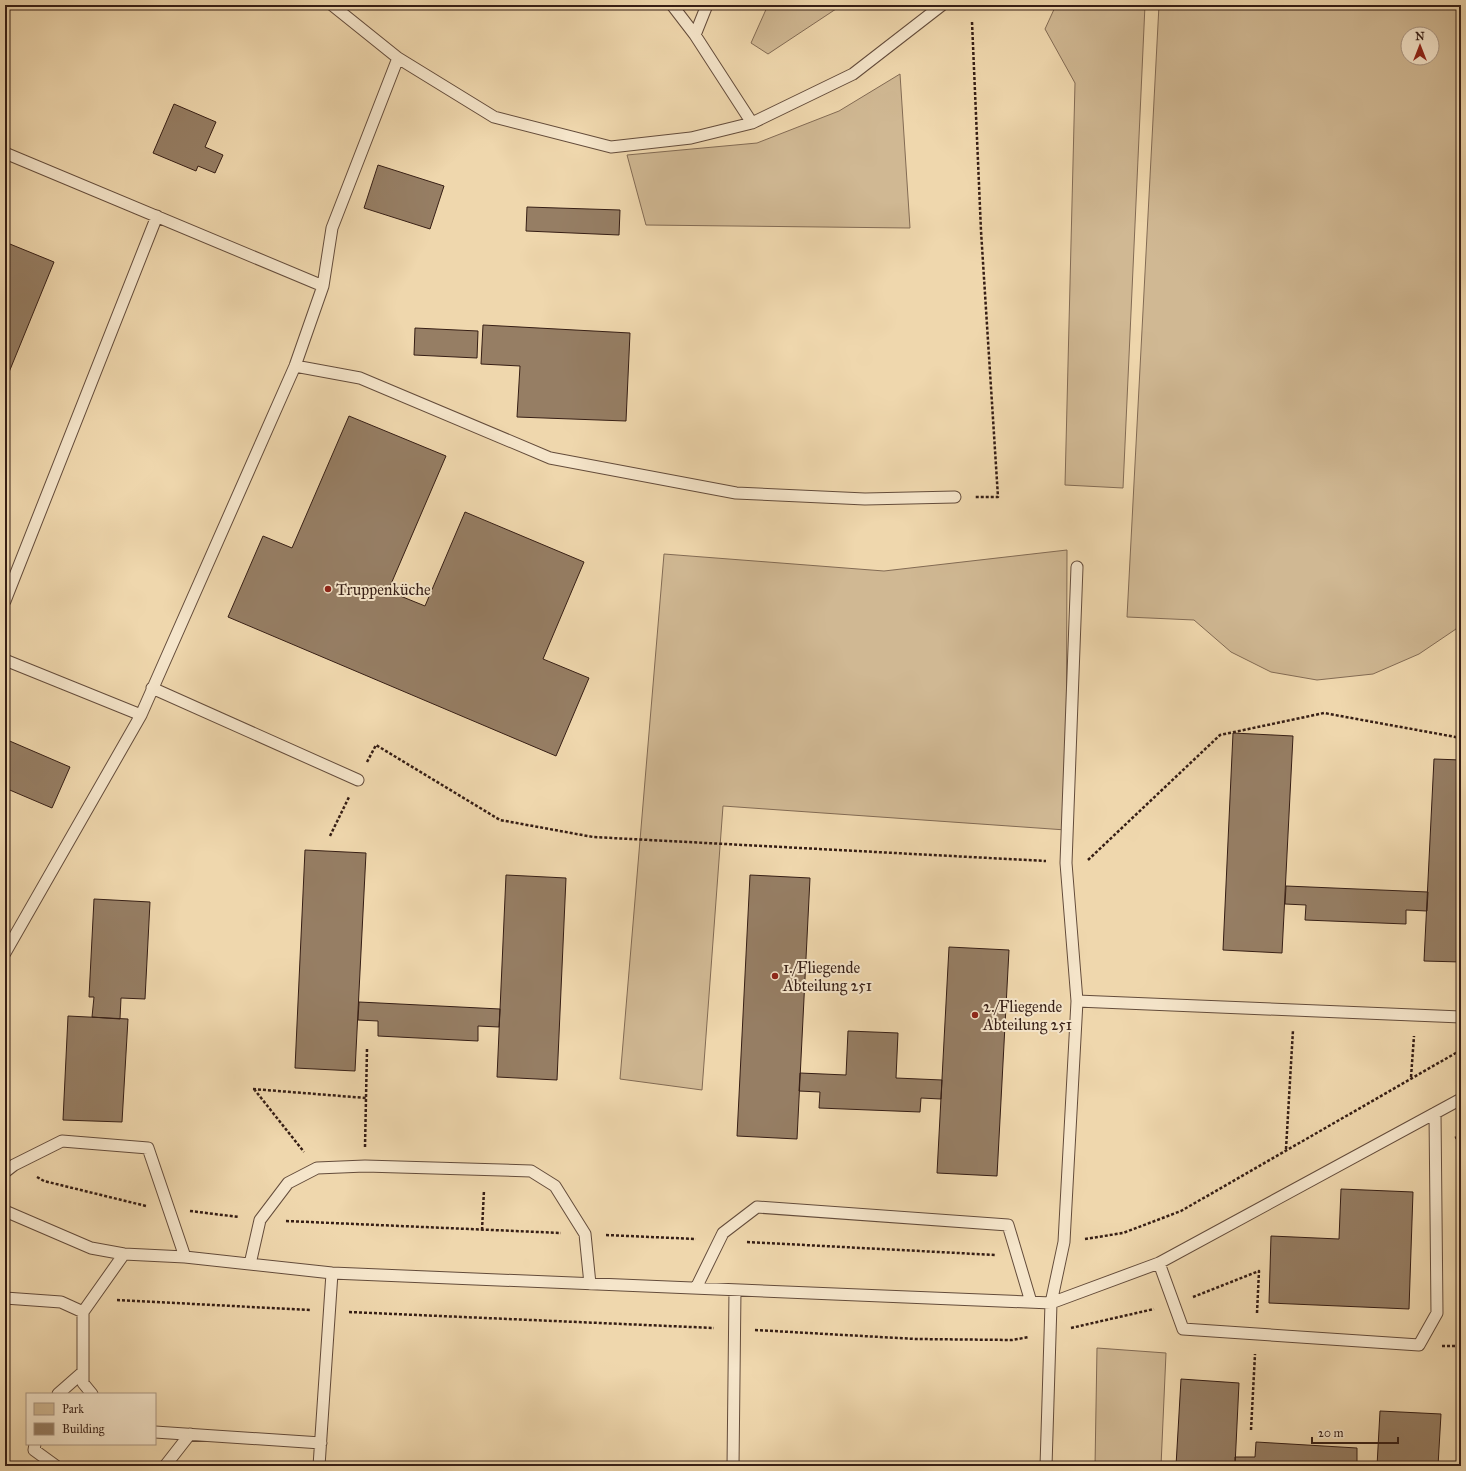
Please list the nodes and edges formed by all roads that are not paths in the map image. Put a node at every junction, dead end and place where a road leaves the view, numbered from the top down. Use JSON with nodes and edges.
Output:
{"nodes":[{"id":1,"x":332,"y":5,"type":"edge"},
{"id":2,"x":672,"y":5,"type":"edge"},
{"id":3,"x":707,"y":5,"type":"edge"},
{"id":4,"x":942,"y":5,"type":"edge"},
{"id":5,"x":695,"y":34,"type":"junction"},
{"id":6,"x":398,"y":58,"type":"junction"},
{"id":7,"x":752,"y":123,"type":"junction"},
{"id":8,"x":5,"y":153,"type":"edge"},
{"id":9,"x":157,"y":216,"type":"junction"},
{"id":10,"x":323,"y":286,"type":"junction"},
{"id":11,"x":295,"y":366,"type":"junction"},
{"id":12,"x":955,"y":497,"type":"road end"},
{"id":13,"x":1077,"y":567,"type":"dead end"},
{"id":14,"x":5,"y":601,"type":"edge"},
{"id":15,"x":5,"y":660,"type":"edge"},
{"id":16,"x":152,"y":688,"type":"junction"},
{"id":17,"x":141,"y":715,"type":"junction"},
{"id":18,"x":358,"y":780,"type":"road end"},
{"id":19,"x":5,"y":953,"type":"edge"},
{"id":20,"x":1077,"y":1001,"type":"junction"},
{"id":21,"x":1461,"y":1017,"type":"edge"},
{"id":22,"x":1461,"y":1099,"type":"edge"},
{"id":23,"x":1435,"y":1113,"type":"junction"},
{"id":24,"x":5,"y":1172,"type":"edge"},
{"id":25,"x":5,"y":1211,"type":"edge"},
{"id":26,"x":124,"y":1254,"type":"junction"},
{"id":27,"x":185,"y":1257,"type":"junction"},
{"id":28,"x":1159,"y":1263,"type":"junction"},
{"id":29,"x":250,"y":1264,"type":"junction"},
{"id":30,"x":332,"y":1273,"type":"junction"},
{"id":31,"x":590,"y":1284,"type":"junction"},
{"id":32,"x":696,"y":1288,"type":"junction"},
{"id":33,"x":735,"y":1290,"type":"junction"},
{"id":34,"x":5,"y":1298,"type":"edge"},
{"id":35,"x":1031,"y":1302,"type":"junction"},
{"id":36,"x":1051,"y":1303,"type":"junction"},
{"id":37,"x":83,"y":1312,"type":"junction"},
{"id":38,"x":83,"y":1372,"type":"junction"},
{"id":39,"x":59,"y":1393,"type":"edge"},
{"id":40,"x":91,"y":1393,"type":"edge"},
{"id":41,"x":156,"y":1432,"type":"edge"},
{"id":42,"x":190,"y":1434,"type":"junction"},
{"id":43,"x":321,"y":1443,"type":"junction"},
{"id":44,"x":35,"y":1445,"type":"edge"},
{"id":45,"x":56,"y":1466,"type":"edge"},
{"id":46,"x":165,"y":1466,"type":"edge"},
{"id":47,"x":319,"y":1466,"type":"edge"},
{"id":48,"x":732,"y":1466,"type":"edge"},
{"id":49,"x":1046,"y":1466,"type":"edge"}],
"edges":[{"from":1,"to":6,"type":"lane"},
{"from":2,"to":5,"type":"lane"},
{"from":3,"to":5,"type":"lane"},
{"from":4,"to":7,"type":"lane"},
{"from":5,"to":7,"type":"lane"},
{"from":6,"to":7,"type":"lane"},
{"from":6,"to":10,"type":"lane"},
{"from":8,"to":9,"type":"lane"},
{"from":9,"to":10,"type":"lane"},
{"from":9,"to":14,"type":"lane"},
{"from":10,"to":11,"type":"lane"},
{"from":11,"to":12,"type":"lane"},
{"from":11,"to":16,"type":"lane"},
{"from":13,"to":20,"type":"lane"},
{"from":15,"to":17,"type":"lane"},
{"from":16,"to":17,"type":"lane"},
{"from":16,"to":18,"type":"lane"},
{"from":17,"to":19,"type":"lane"},
{"from":20,"to":21,"type":"lane"},
{"from":20,"to":36,"type":"lane"},
{"from":22,"to":23,"type":"lane"},
{"from":23,"to":28,"type":"lane"},
{"from":23,"to":28,"type":"lane"},
{"from":24,"to":27,"type":"lane"},
{"from":25,"to":26,"type":"lane"},
{"from":26,"to":27,"type":"lane"},
{"from":26,"to":37,"type":"lane"},
{"from":27,"to":29,"type":"lane"},
{"from":28,"to":36,"type":"lane"},
{"from":29,"to":30,"type":"lane"},
{"from":29,"to":31,"type":"lane"},
{"from":30,"to":31,"type":"lane"},
{"from":30,"to":43,"type":"lane"},
{"from":31,"to":32,"type":"lane"},
{"from":32,"to":33,"type":"lane"},
{"from":32,"to":35,"type":"lane"},
{"from":33,"to":35,"type":"lane"},
{"from":33,"to":48,"type":"lane"},
{"from":34,"to":37,"type":"lane"},
{"from":35,"to":36,"type":"lane"},
{"from":36,"to":49,"type":"lane"},
{"from":37,"to":38,"type":"lane"},
{"from":38,"to":39,"type":"lane"},
{"from":38,"to":40,"type":"lane"},
{"from":41,"to":42,"type":"lane"},
{"from":42,"to":43,"type":"lane"},
{"from":42,"to":46,"type":"lane"},
{"from":43,"to":47,"type":"lane"},
{"from":44,"to":45,"type":"lane"}]}
